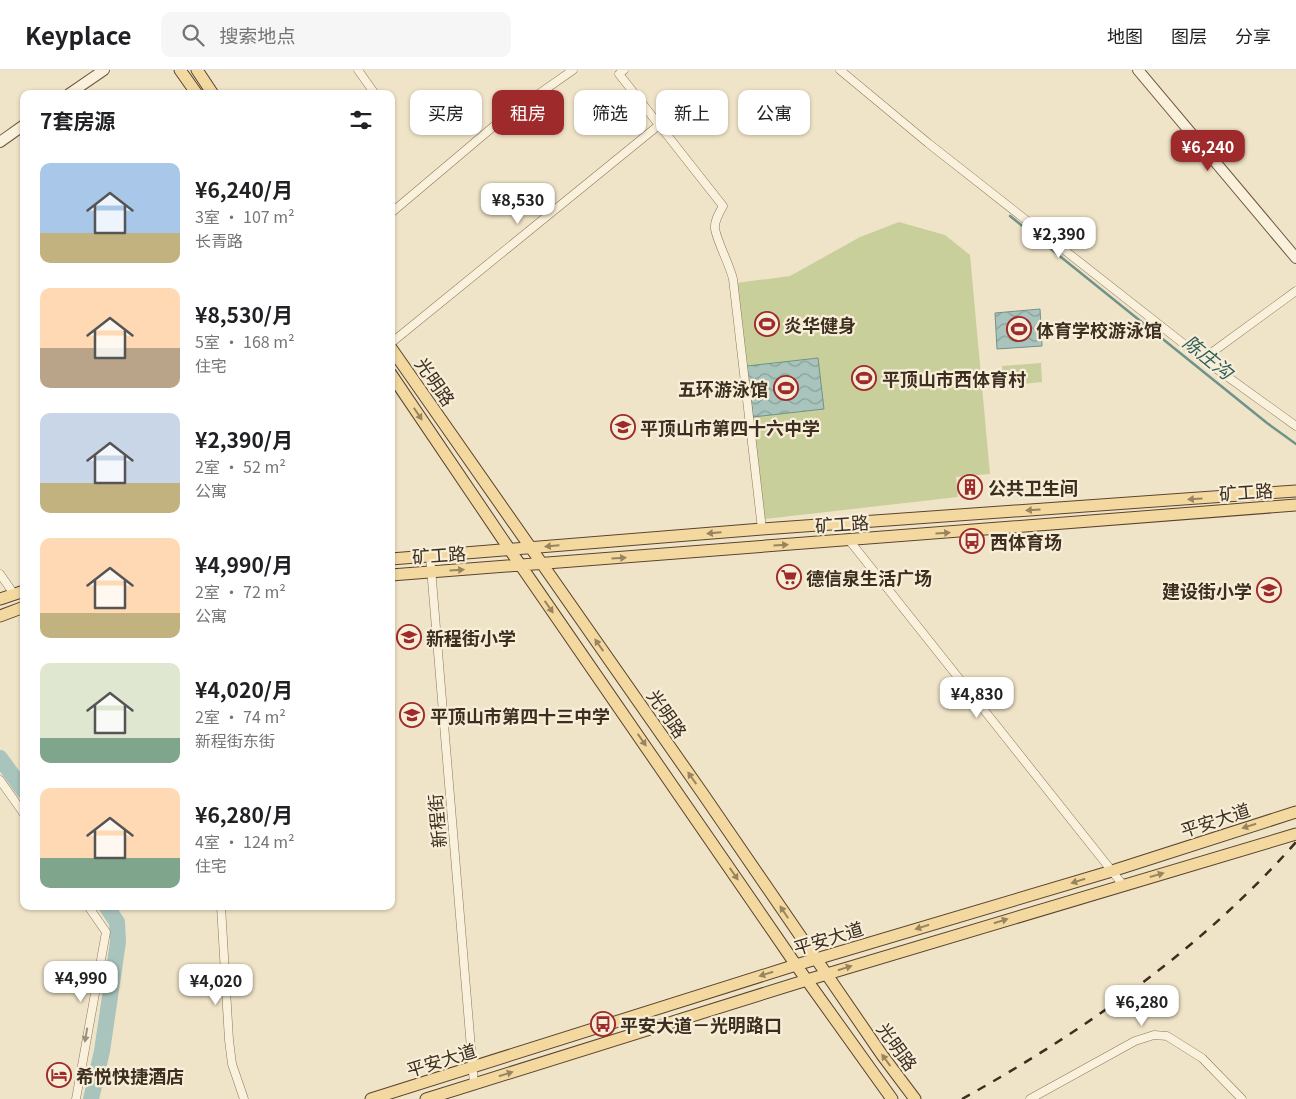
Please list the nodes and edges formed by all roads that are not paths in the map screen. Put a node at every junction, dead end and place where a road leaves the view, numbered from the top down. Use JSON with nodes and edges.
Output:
{"nodes":[{"id":1,"x":104,"y":70,"type":"edge"},
{"id":2,"x":180,"y":70,"type":"edge"},
{"id":3,"x":197,"y":70,"type":"edge"},
{"id":4,"x":358,"y":70,"type":"edge"},
{"id":5,"x":573,"y":70,"type":"edge"},
{"id":6,"x":624,"y":70,"type":"edge"},
{"id":7,"x":840,"y":70,"type":"edge"},
{"id":8,"x":1138,"y":70,"type":"edge"},
{"id":9,"x":75,"y":90,"type":"edge"},
{"id":10,"x":194,"y":90,"type":"edge"},
{"id":11,"x":211,"y":90,"type":"edge"},
{"id":12,"x":372,"y":90,"type":"edge"},
{"id":13,"x":656,"y":121,"type":"edge"},
{"id":14,"x":656,"y":127,"type":"edge"},
{"id":15,"x":20,"y":128,"type":"edge"},
{"id":16,"x":667,"y":135,"type":"edge"},
{"id":17,"x":0,"y":142,"type":"edge"},
{"id":18,"x":395,"y":209,"type":"edge"},
{"id":19,"x":1296,"y":258,"type":"edge"},
{"id":20,"x":1296,"y":291,"type":"edge"},
{"id":21,"x":395,"y":340,"type":"edge"},
{"id":22,"x":395,"y":354,"type":"edge"},
{"id":23,"x":1203,"y":359,"type":"junction"},
{"id":24,"x":395,"y":380,"type":"edge"},
{"id":25,"x":1296,"y":426,"type":"edge"},
{"id":26,"x":1296,"y":491,"type":"edge"},
{"id":27,"x":1296,"y":505,"type":"edge"},
{"id":28,"x":762,"y":529,"type":"junction"},
{"id":29,"x":850,"y":540,"type":"junction"},
{"id":30,"x":531,"y":548,"type":"junction"},
{"id":31,"x":510,"y":550,"type":"junction"},
{"id":32,"x":430,"y":556,"type":"junction"},
{"id":33,"x":395,"y":559,"type":"edge"},
{"id":34,"x":542,"y":564,"type":"junction"},
{"id":35,"x":521,"y":566,"type":"junction"},
{"id":36,"x":431,"y":572,"type":"junction"},
{"id":37,"x":0,"y":574,"type":"edge"},
{"id":38,"x":395,"y":575,"type":"edge"},
{"id":39,"x":19,"y":593,"type":"edge"},
{"id":40,"x":0,"y":599,"type":"edge"},
{"id":41,"x":20,"y":608,"type":"edge"},
{"id":42,"x":0,"y":616,"type":"edge"},
{"id":43,"x":0,"y":780,"type":"edge"},
{"id":44,"x":20,"y":808,"type":"edge"},
{"id":45,"x":1296,"y":812,"type":"edge"},
{"id":46,"x":1296,"y":834,"type":"edge"},
{"id":47,"x":1112,"y":871,"type":"junction"},
{"id":48,"x":1123,"y":885,"type":"junction"},
{"id":49,"x":91,"y":910,"type":"edge"},
{"id":50,"x":221,"y":910,"type":"edge"},
{"id":51,"x":816,"y":959,"type":"junction"},
{"id":52,"x":796,"y":965,"type":"junction"},
{"id":53,"x":826,"y":974,"type":"junction"},
{"id":54,"x":807,"y":980,"type":"junction"},
{"id":55,"x":472,"y":1067,"type":"junction"},
{"id":56,"x":474,"y":1084,"type":"junction"},
{"id":57,"x":76,"y":1099,"type":"edge"},
{"id":58,"x":244,"y":1099,"type":"edge"},
{"id":59,"x":371,"y":1099,"type":"edge"},
{"id":60,"x":426,"y":1099,"type":"edge"},
{"id":61,"x":892,"y":1099,"type":"edge"},
{"id":62,"x":915,"y":1099,"type":"edge"},
{"id":63,"x":1030,"y":1099,"type":"edge"},
{"id":64,"x":1242,"y":1099,"type":"edge"}],
"edges":[{"from":1,"to":9,"type":"street"},
{"from":2,"to":10,"type":"main road"},
{"from":3,"to":11,"type":"main road"},
{"from":4,"to":12,"type":"street"},
{"from":5,"to":18,"type":"street"},
{"from":6,"to":13,"type":"street"},
{"from":7,"to":23,"type":"street"},
{"from":8,"to":19,"type":"street"},
{"from":14,"to":21,"type":"street"},
{"from":15,"to":17,"type":"street"},
{"from":16,"to":28,"type":"street"},
{"from":20,"to":23,"type":"street"},
{"from":22,"to":30,"type":"main road","name":"光明路"},
{"from":23,"to":25,"type":"street"},
{"from":24,"to":31,"type":"main road","name":"光明路","one_way":true},
{"from":26,"to":28,"type":"main road","name":"矿工路","one_way":true},
{"from":29,"to":27,"type":"main road","name":"矿工路","one_way":true},
{"from":28,"to":30,"type":"main road","name":"矿工路","one_way":true},
{"from":34,"to":29,"type":"main road","name":"矿工路","one_way":true},
{"from":29,"to":47,"type":"street"},
{"from":30,"to":31,"type":"main road","name":"矿工路"},
{"from":30,"to":34,"type":"main road","name":"光明路"},
{"from":31,"to":32,"type":"main road","name":"矿工路"},
{"from":31,"to":35,"type":"main road","name":"光明路"},
{"from":32,"to":33,"type":"main road","name":"矿工路"},
{"from":32,"to":36,"type":"street","name":"新程街"},
{"from":34,"to":35,"type":"main road","name":"矿工路"},
{"from":51,"to":34,"type":"main road","name":"光明路","one_way":true},
{"from":36,"to":35,"type":"main road","name":"矿工路","one_way":true},
{"from":35,"to":52,"type":"main road","name":"光明路","one_way":true},
{"from":36,"to":38,"type":"main road","name":"矿工路"},
{"from":36,"to":55,"type":"street","name":"新程街"},
{"from":37,"to":39,"type":"street"},
{"from":39,"to":40,"type":"main road"},
{"from":41,"to":42,"type":"main road"},
{"from":43,"to":44,"type":"street"},
{"from":45,"to":47,"type":"main road","name":"平安大道","one_way":true},
{"from":48,"to":46,"type":"main road","name":"平安大道","one_way":true},
{"from":47,"to":48,"type":"street"},
{"from":47,"to":51,"type":"main road","name":"平安大道","one_way":true},
{"from":53,"to":48,"type":"main road","name":"平安大道","one_way":true},
{"from":49,"to":57,"type":"street","one_way":true},
{"from":50,"to":58,"type":"street"},
{"from":51,"to":52,"type":"main road","name":"平安大道"},
{"from":51,"to":53,"type":"main road","name":"光明路"},
{"from":52,"to":54,"type":"main road","name":"光明路"},
{"from":52,"to":55,"type":"main road","name":"平安大道","one_way":true},
{"from":53,"to":54,"type":"main road","name":"平安大道"},
{"from":62,"to":53,"type":"main road","name":"光明路","one_way":true},
{"from":56,"to":54,"type":"main road","name":"平安大道","one_way":true},
{"from":54,"to":61,"type":"main road","name":"光明路"},
{"from":55,"to":56,"type":"street","name":"新程街"},
{"from":55,"to":59,"type":"main road","name":"平安大道"},
{"from":56,"to":60,"type":"main road","name":"平安大道"},
{"from":63,"to":64,"type":"street"}]}
